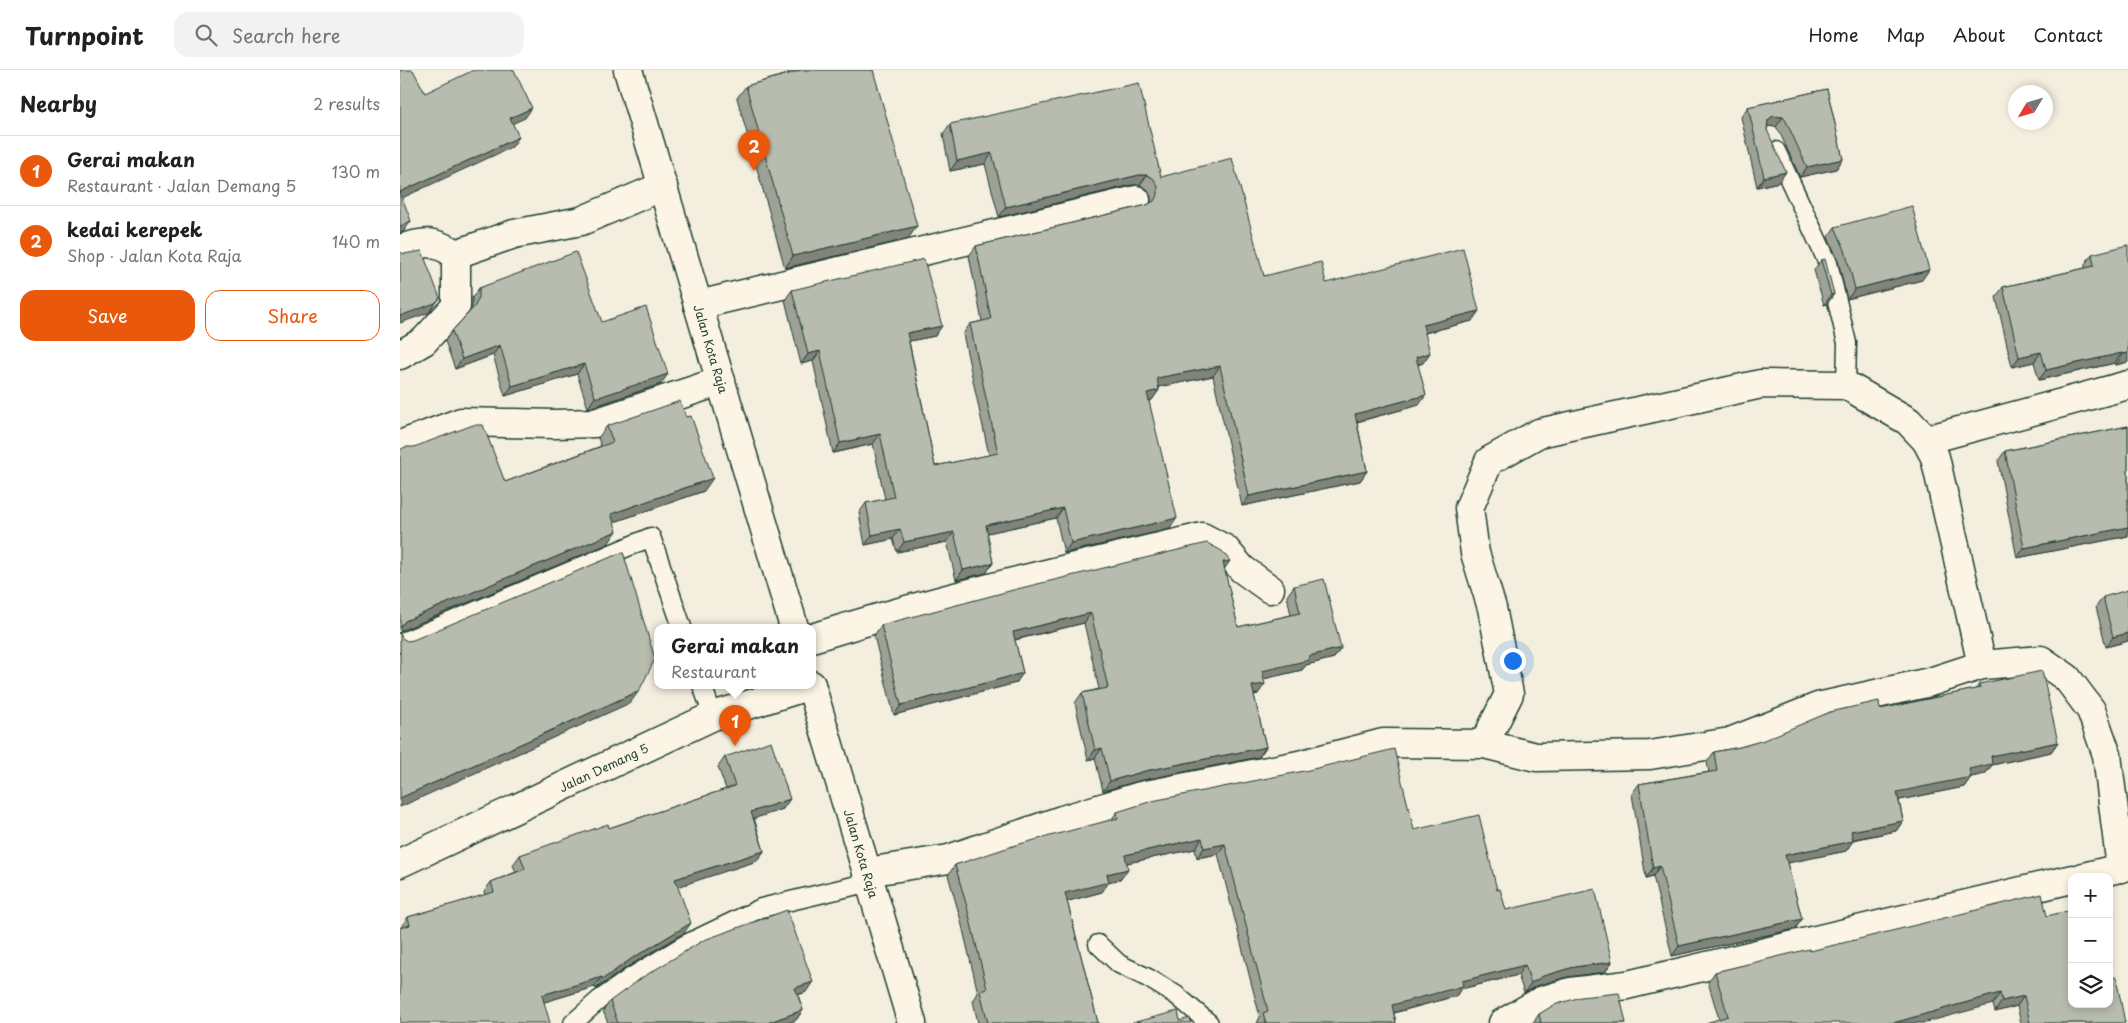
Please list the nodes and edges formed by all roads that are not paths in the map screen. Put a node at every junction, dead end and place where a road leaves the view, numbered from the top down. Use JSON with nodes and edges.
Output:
{"nodes":[{"id":1,"x":628,"y":70,"type":"edge"},
{"id":2,"x":1770,"y":136,"type":"edge"},
{"id":3,"x":663,"y":186,"type":"junction"},
{"id":4,"x":1136,"y":200,"type":"dead end"},
{"id":5,"x":400,"y":249,"type":"edge"},
{"id":6,"x":456,"y":254,"type":"junction"},
{"id":7,"x":698,"y":305,"type":"junction"},
{"id":8,"x":400,"y":356,"type":"edge"},
{"id":9,"x":721,"y":381,"type":"junction"},
{"id":10,"x":1846,"y":385,"type":"junction"},
{"id":11,"x":2128,"y":386,"type":"edge"},
{"id":12,"x":1926,"y":440,"type":"junction"},
{"id":13,"x":400,"y":445,"type":"edge"},
{"id":14,"x":1270,"y":589,"type":"dead end"},
{"id":15,"x":681,"y":624,"type":"edge"},
{"id":16,"x":793,"y":624,"type":"edge"},
{"id":17,"x":816,"y":637,"type":"edge"},
{"id":18,"x":400,"y":643,"type":"edge"},
{"id":19,"x":1982,"y":665,"type":"junction"},
{"id":20,"x":703,"y":689,"type":"edge"},
{"id":21,"x":799,"y":689,"type":"edge"},
{"id":22,"x":813,"y":689,"type":"edge"},
{"id":23,"x":713,"y":716,"type":"junction"},
{"id":24,"x":1484,"y":744,"type":"junction"},
{"id":25,"x":400,"y":863,"type":"edge"},
{"id":26,"x":2124,"y":867,"type":"edge"},
{"id":27,"x":2099,"y":873,"type":"edge"},
{"id":28,"x":868,"y":877,"type":"junction"},
{"id":29,"x":2068,"y":880,"type":"edge"},
{"id":30,"x":1098,"y":944,"type":"dead end"},
{"id":31,"x":573,"y":1023,"type":"edge"},
{"id":32,"x":912,"y":1023,"type":"edge"},
{"id":33,"x":1209,"y":1023,"type":"edge"},
{"id":34,"x":1503,"y":1023,"type":"edge"}],
"edges":[{"from":1,"to":3,"type":"street","name":"Jalan Kota Raja"},
{"from":2,"to":10,"type":"lane"},
{"from":3,"to":6,"type":"street"},
{"from":3,"to":7,"type":"street","name":"Jalan Kota Raja"},
{"from":4,"to":7,"type":"street"},
{"from":5,"to":6,"type":"street"},
{"from":6,"to":8,"type":"street"},
{"from":7,"to":9,"type":"street","name":"Jalan Kota Raja"},
{"from":9,"to":13,"type":"street"},
{"from":9,"to":16,"type":"street","name":"Jalan Kota Raja"},
{"from":10,"to":12,"type":"street"},
{"from":10,"to":24,"type":"street"},
{"from":11,"to":12,"type":"street"},
{"from":12,"to":19,"type":"street"},
{"from":14,"to":17,"type":"street"},
{"from":15,"to":18,"type":"lane"},
{"from":19,"to":24,"type":"street"},
{"from":19,"to":26,"type":"street"},
{"from":20,"to":23,"type":"lane"},
{"from":21,"to":23,"type":"street","name":"Jalan Demang 5"},
{"from":22,"to":28,"type":"street","name":"Jalan Kota Raja"},
{"from":23,"to":25,"type":"street","name":"Jalan Demang 5"},
{"from":24,"to":28,"type":"street"},
{"from":26,"to":27,"type":"street"},
{"from":28,"to":31,"type":"lane"},
{"from":28,"to":32,"type":"street","name":"Jalan Kota Raja"},
{"from":29,"to":34,"type":"street"},
{"from":30,"to":33,"type":"lane"}]}
